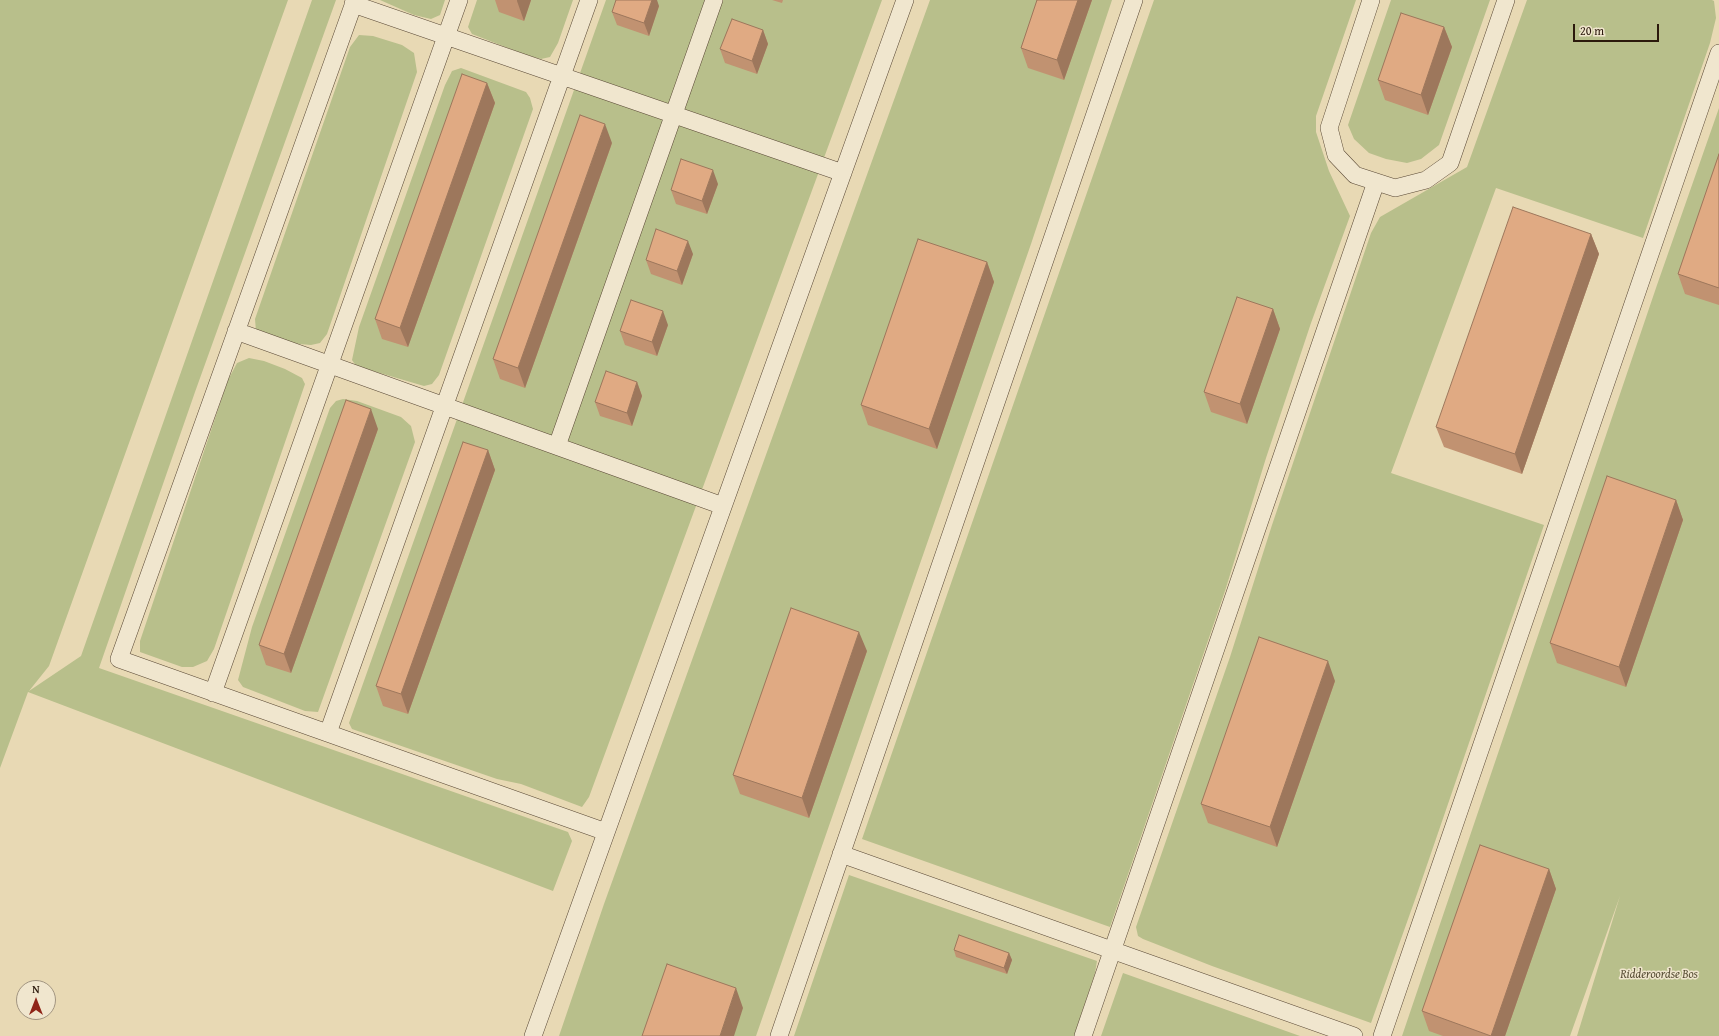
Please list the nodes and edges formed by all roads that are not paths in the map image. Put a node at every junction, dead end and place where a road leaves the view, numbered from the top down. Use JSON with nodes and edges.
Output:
{"nodes":[{"id":1,"x":459,"y":0,"type":"edge"},
{"id":2,"x":589,"y":0,"type":"edge"},
{"id":3,"x":714,"y":0,"type":"edge"},
{"id":4,"x":905,"y":0,"type":"edge"},
{"id":5,"x":1134,"y":0,"type":"edge"},
{"id":6,"x":1372,"y":0,"type":"edge"},
{"id":7,"x":1506,"y":0,"type":"edge"},
{"id":8,"x":354,"y":2,"type":"edge"},
{"id":9,"x":446,"y":36,"type":"junction"},
{"id":10,"x":1719,"y":53,"type":"edge"},
{"id":11,"x":562,"y":76,"type":"junction"},
{"id":12,"x":674,"y":115,"type":"junction"},
{"id":13,"x":843,"y":174,"type":"junction"},
{"id":14,"x":1376,"y":182,"type":"junction"},
{"id":15,"x":236,"y":331,"type":"junction"},
{"id":16,"x":330,"y":365,"type":"junction"},
{"id":17,"x":444,"y":406,"type":"junction"},
{"id":18,"x":557,"y":446,"type":"junction"},
{"id":19,"x":723,"y":506,"type":"junction"},
{"id":20,"x":213,"y":693,"type":"junction"},
{"id":21,"x":328,"y":733,"type":"junction"},
{"id":22,"x":606,"y":832,"type":"junction"},
{"id":23,"x":841,"y":854,"type":"junction"},
{"id":24,"x":1112,"y":950,"type":"junction"},
{"id":25,"x":533,"y":1036,"type":"edge"},
{"id":26,"x":779,"y":1036,"type":"edge"},
{"id":27,"x":1083,"y":1036,"type":"edge"},
{"id":28,"x":1354,"y":1036,"type":"edge"},
{"id":29,"x":1382,"y":1036,"type":"edge"}],
"edges":[{"from":1,"to":9,"type":"lane"},
{"from":2,"to":11,"type":"lane"},
{"from":3,"to":12,"type":"lane"},
{"from":4,"to":13,"type":"lane"},
{"from":5,"to":23,"type":"lane"},
{"from":6,"to":14,"type":"lane"},
{"from":7,"to":14,"type":"lane"},
{"from":8,"to":9,"type":"lane"},
{"from":8,"to":15,"type":"lane"},
{"from":9,"to":11,"type":"lane"},
{"from":9,"to":16,"type":"lane"},
{"from":10,"to":29,"type":"lane"},
{"from":11,"to":12,"type":"lane"},
{"from":11,"to":17,"type":"lane"},
{"from":12,"to":13,"type":"lane"},
{"from":12,"to":18,"type":"lane"},
{"from":13,"to":19,"type":"lane"},
{"from":14,"to":24,"type":"lane"},
{"from":15,"to":16,"type":"lane"},
{"from":15,"to":20,"type":"lane"},
{"from":16,"to":17,"type":"lane"},
{"from":16,"to":20,"type":"lane"},
{"from":17,"to":18,"type":"lane"},
{"from":17,"to":21,"type":"lane"},
{"from":18,"to":19,"type":"lane"},
{"from":19,"to":22,"type":"lane"},
{"from":20,"to":21,"type":"lane"},
{"from":21,"to":22,"type":"lane"},
{"from":22,"to":25,"type":"lane"},
{"from":23,"to":24,"type":"lane"},
{"from":23,"to":26,"type":"lane"},
{"from":24,"to":27,"type":"lane"},
{"from":24,"to":28,"type":"lane"}]}
